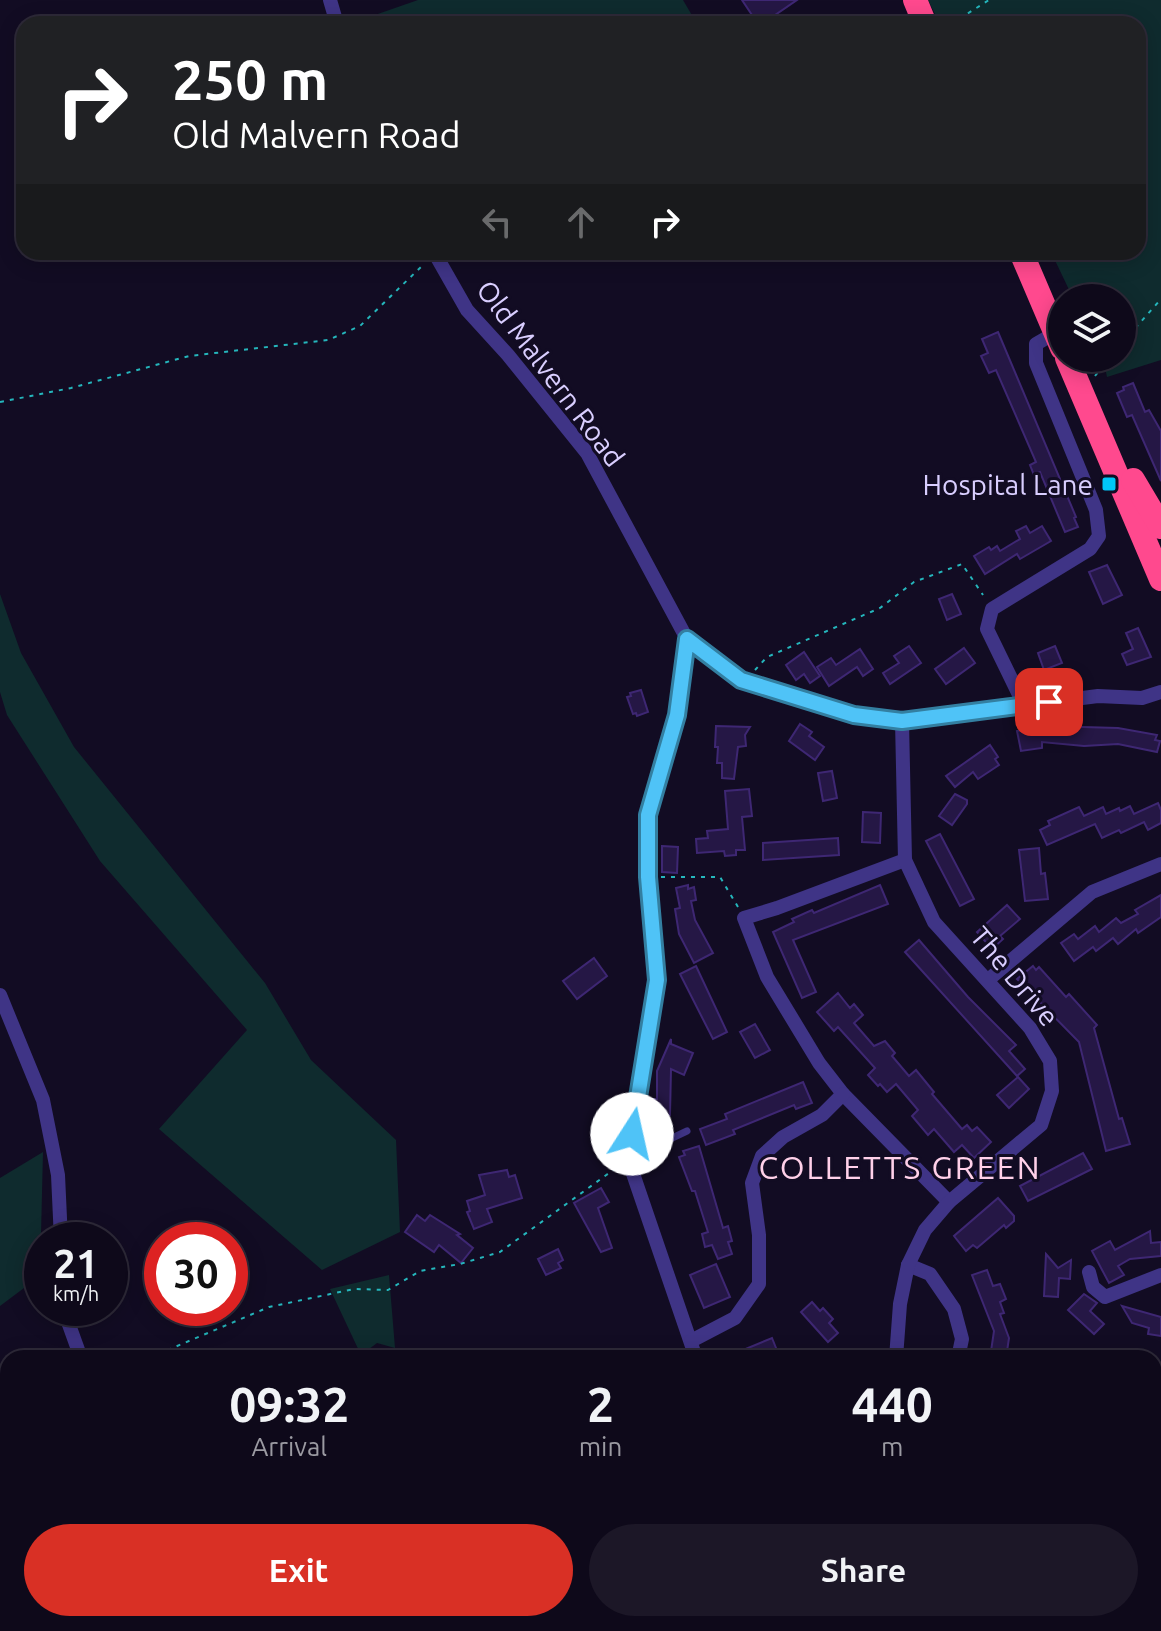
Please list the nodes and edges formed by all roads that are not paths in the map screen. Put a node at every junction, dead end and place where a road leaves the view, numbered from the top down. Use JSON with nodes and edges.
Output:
{"nodes":[{"id":1,"x":438,"y":260,"type":"edge"},
{"id":2,"x":1024,"y":260,"type":"edge"},
{"id":3,"x":1048,"y":317,"type":"edge"},
{"id":4,"x":1048,"y":342,"type":"edge"},
{"id":5,"x":1073,"y":372,"type":"edge"},
{"id":6,"x":1087,"y":402,"type":"junction"},
{"id":7,"x":1161,"y":527,"type":"edge"},
{"id":8,"x":1161,"y":579,"type":"edge"},
{"id":9,"x":687,"y":639,"type":"junction"},
{"id":10,"x":1161,"y":692,"type":"edge"},
{"id":11,"x":1024,"y":705,"type":"junction"},
{"id":12,"x":902,"y":721,"type":"junction"},
{"id":13,"x":905,"y":860,"type":"junction"},
{"id":14,"x":1161,"y":864,"type":"edge"},
{"id":15,"x":988,"y":980,"type":"junction"},
{"id":16,"x":0,"y":995,"type":"edge"},
{"id":17,"x":843,"y":1094,"type":"junction"},
{"id":18,"x":687,"y":1131,"type":"dead end"},
{"id":19,"x":628,"y":1159,"type":"junction"},
{"id":20,"x":949,"y":1202,"type":"junction"},
{"id":21,"x":60,"y":1222,"type":"edge"},
{"id":22,"x":908,"y":1265,"type":"junction"},
{"id":23,"x":1089,"y":1272,"type":"dead end"},
{"id":24,"x":1161,"y":1275,"type":"edge"},
{"id":25,"x":69,"y":1326,"type":"edge"},
{"id":26,"x":691,"y":1341,"type":"junction"},
{"id":27,"x":78,"y":1350,"type":"edge"},
{"id":28,"x":694,"y":1350,"type":"edge"},
{"id":29,"x":897,"y":1350,"type":"edge"},
{"id":30,"x":960,"y":1350,"type":"edge"}],
"edges":[{"from":1,"to":9,"type":"street","name":"Old Malvern Road"},
{"from":2,"to":3,"type":"highway"},
{"from":4,"to":11,"type":"street"},
{"from":5,"to":6,"type":"highway"},
{"from":6,"to":7,"type":"highway"},
{"from":6,"to":8,"type":"highway"},
{"from":9,"to":12,"type":"street","name":"Old Malvern Road"},
{"from":9,"to":19,"type":"street"},
{"from":10,"to":11,"type":"street","name":"Old Malvern Road"},
{"from":11,"to":12,"type":"street","name":"Old Malvern Road"},
{"from":12,"to":13,"type":"street","name":"The Drive"},
{"from":13,"to":15,"type":"street","name":"The Drive"},
{"from":13,"to":17,"type":"street"},
{"from":14,"to":15,"type":"street"},
{"from":15,"to":20,"type":"street","name":"The Drive"},
{"from":16,"to":21,"type":"street"},
{"from":17,"to":20,"type":"street"},
{"from":17,"to":26,"type":"street"},
{"from":18,"to":19,"type":"lane"},
{"from":19,"to":26,"type":"street"},
{"from":20,"to":22,"type":"street","name":"The Drive"},
{"from":22,"to":29,"type":"street","name":"The Drive"},
{"from":22,"to":30,"type":"street"},
{"from":23,"to":24,"type":"street"},
{"from":25,"to":27,"type":"street"},
{"from":26,"to":28,"type":"street"}]}
